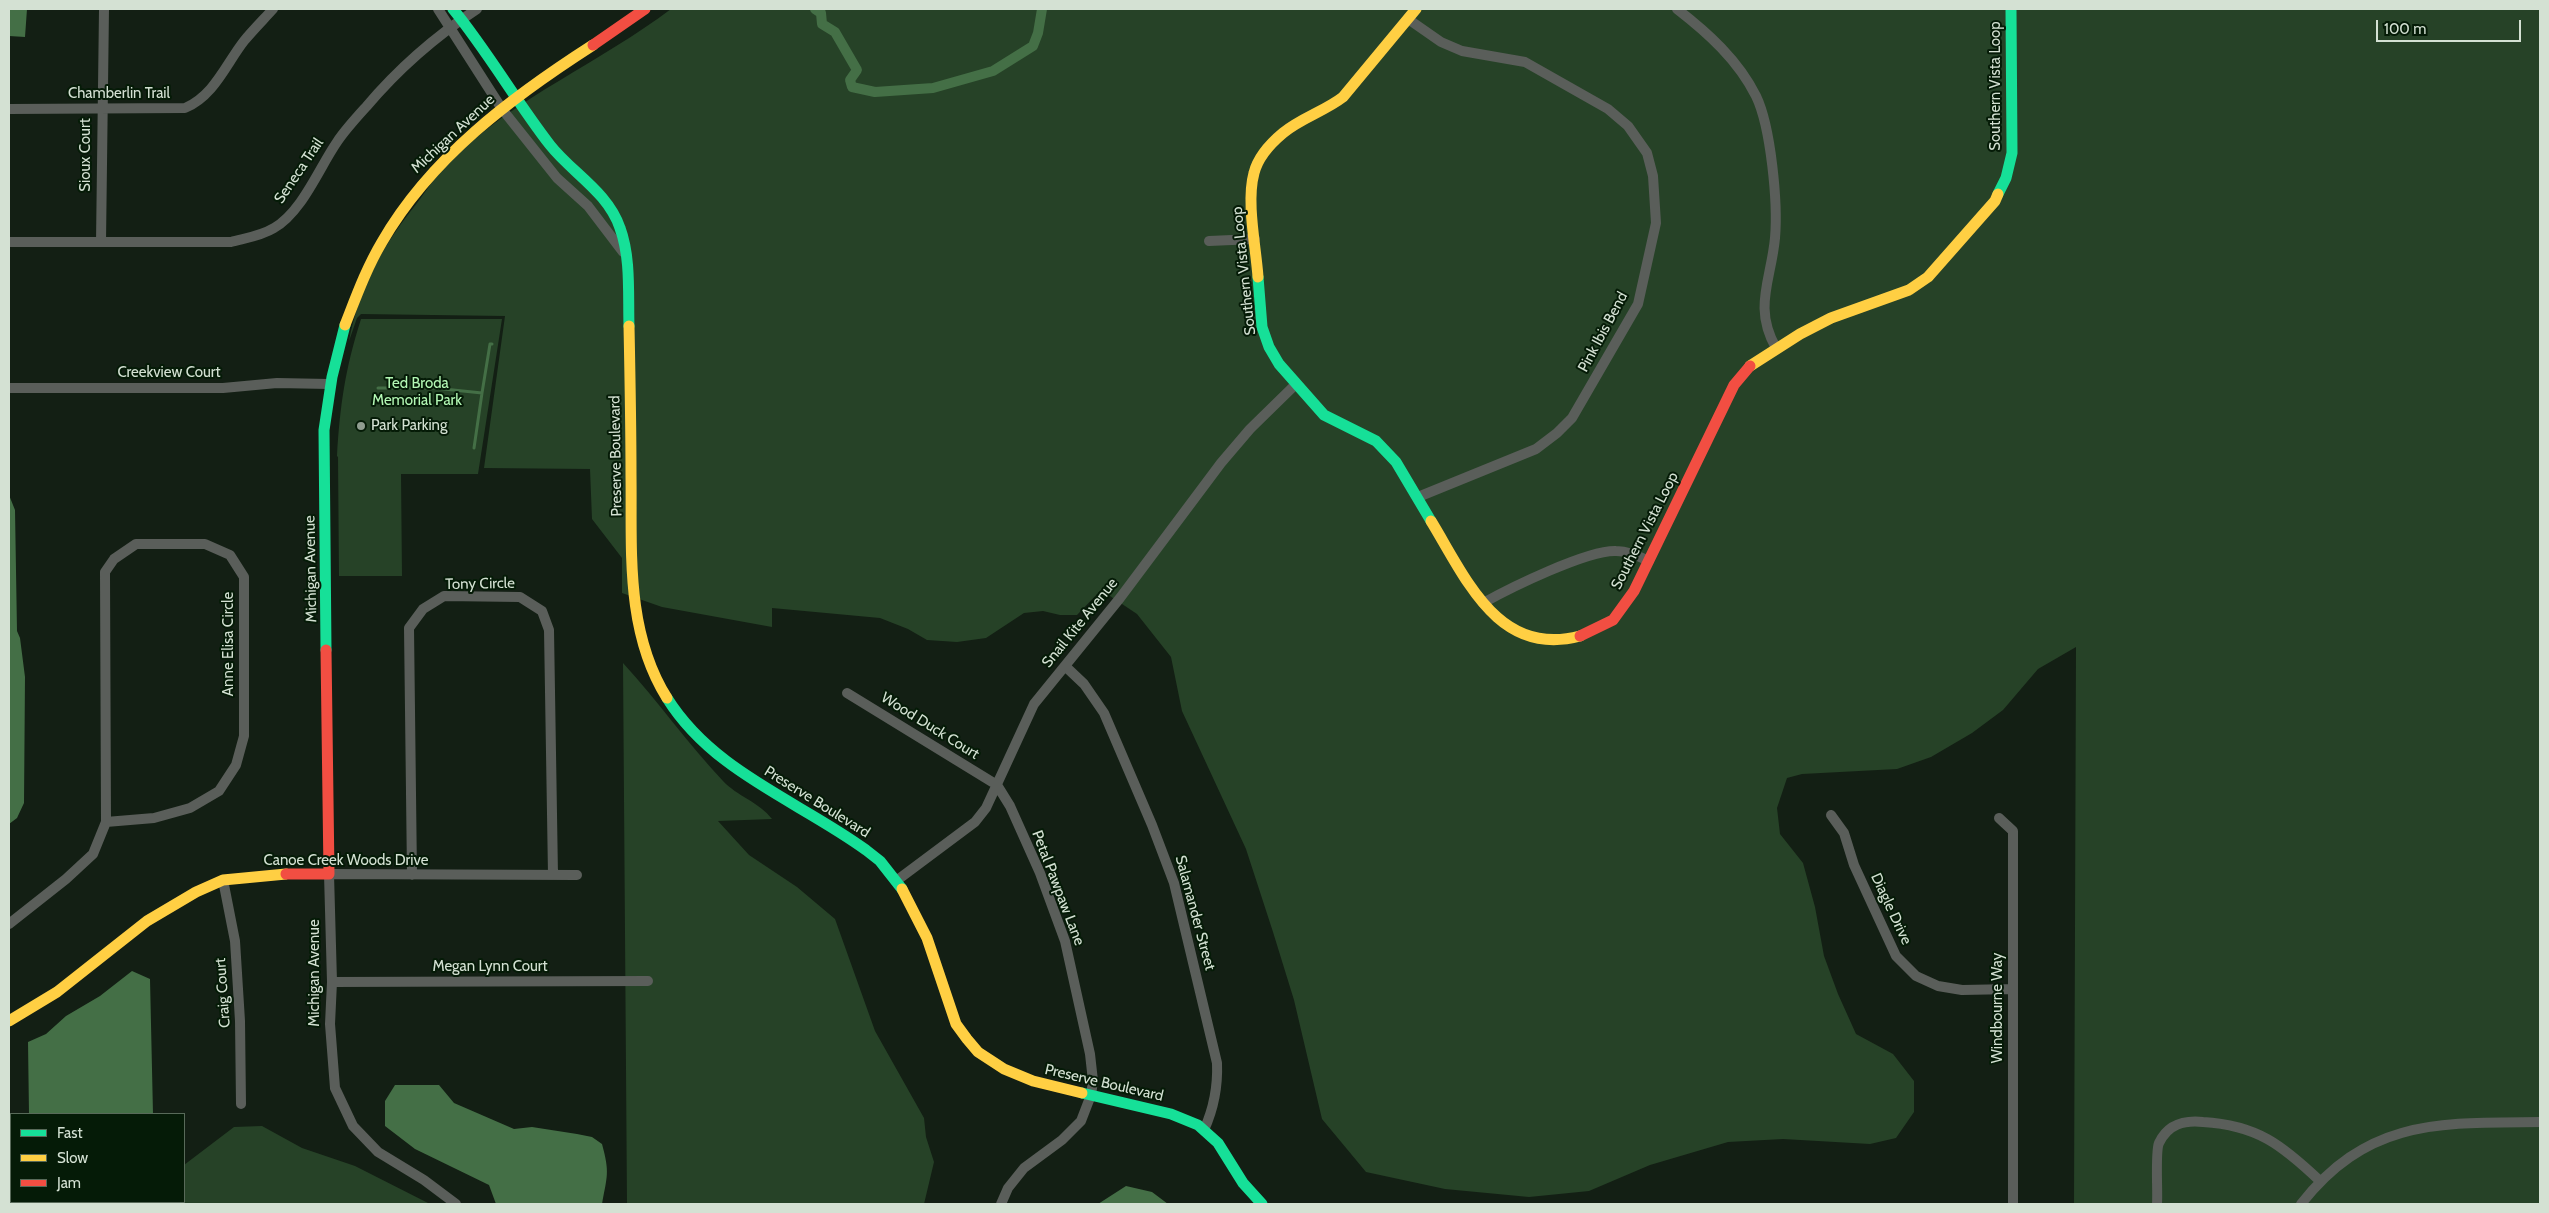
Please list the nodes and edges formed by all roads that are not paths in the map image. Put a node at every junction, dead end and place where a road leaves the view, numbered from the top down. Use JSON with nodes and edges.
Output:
{"nodes":[{"id":1,"x":104,"y":9,"type":"edge"},
{"id":2,"x":273,"y":9,"type":"edge"},
{"id":3,"x":438,"y":9,"type":"edge"},
{"id":4,"x":453,"y":9,"type":"edge"},
{"id":5,"x":477,"y":9,"type":"edge"},
{"id":6,"x":645,"y":9,"type":"edge"},
{"id":7,"x":1416,"y":9,"type":"edge"},
{"id":8,"x":1678,"y":9,"type":"edge"},
{"id":9,"x":2011,"y":9,"type":"edge"},
{"id":10,"x":461,"y":19,"type":"junction"},
{"id":11,"x":1408,"y":19,"type":"junction"},
{"id":12,"x":450,"y":27,"type":"junction"},
{"id":13,"x":517,"y":96,"type":"junction"},
{"id":14,"x":9,"y":109,"type":"edge"},
{"id":15,"x":102,"y":109,"type":"junction"},
{"id":16,"x":502,"y":109,"type":"junction"},
{"id":17,"x":1255,"y":239,"type":"junction"},
{"id":18,"x":1209,"y":241,"type":"dead end"},
{"id":19,"x":9,"y":242,"type":"edge"},
{"id":20,"x":101,"y":242,"type":"junction"},
{"id":21,"x":623,"y":252,"type":"junction"},
{"id":22,"x":1776,"y":348,"type":"junction"},
{"id":23,"x":329,"y":384,"type":"junction"},
{"id":24,"x":1296,"y":384,"type":"junction"},
{"id":25,"x":9,"y":388,"type":"edge"},
{"id":26,"x":1418,"y":497,"type":"junction"},
{"id":27,"x":1648,"y":561,"type":"junction"},
{"id":28,"x":1483,"y":603,"type":"junction"},
{"id":29,"x":1065,"y":666,"type":"junction"},
{"id":30,"x":847,"y":693,"type":"dead end"},
{"id":31,"x":997,"y":785,"type":"junction"},
{"id":32,"x":1831,"y":815,"type":"dead end"},
{"id":33,"x":1999,"y":818,"type":"dead end"},
{"id":34,"x":106,"y":822,"type":"junction"},
{"id":35,"x":329,"y":874,"type":"junction"},
{"id":36,"x":412,"y":875,"type":"junction"},
{"id":37,"x":553,"y":875,"type":"junction"},
{"id":38,"x":577,"y":875,"type":"dead end"},
{"id":39,"x":223,"y":880,"type":"junction"},
{"id":40,"x":896,"y":881,"type":"junction"},
{"id":41,"x":9,"y":924,"type":"edge"},
{"id":42,"x":648,"y":981,"type":"dead end"},
{"id":43,"x":332,"y":982,"type":"junction"},
{"id":44,"x":2013,"y":989,"type":"junction"},
{"id":45,"x":9,"y":1021,"type":"edge"},
{"id":46,"x":1091,"y":1095,"type":"junction"},
{"id":47,"x":240,"y":1104,"type":"dead end"},
{"id":48,"x":2540,"y":1122,"type":"edge"},
{"id":49,"x":1204,"y":1130,"type":"junction"},
{"id":50,"x":2320,"y":1180,"type":"junction"},
{"id":51,"x":456,"y":1204,"type":"edge"},
{"id":52,"x":1001,"y":1204,"type":"edge"},
{"id":53,"x":1262,"y":1204,"type":"edge"},
{"id":54,"x":2013,"y":1204,"type":"edge"},
{"id":55,"x":2157,"y":1204,"type":"edge"},
{"id":56,"x":2301,"y":1204,"type":"edge"}],
"edges":[{"from":1,"to":15,"type":"street","name":"Sioux Court"},
{"from":2,"to":15,"type":"street","name":"Chamberlin Trail"},
{"from":3,"to":12,"type":"street","name":"Preserve Boulevard"},
{"from":4,"to":10,"type":"street","name":"Preserve Boulevard"},
{"from":5,"to":10,"type":"street","name":"Seneca Trail"},
{"from":6,"to":13,"type":"street","name":"Michigan Avenue"},
{"from":7,"to":11,"type":"street","name":"Southern Vista Loop"},
{"from":8,"to":22,"type":"street"},
{"from":9,"to":22,"type":"street","name":"Southern Vista Loop"},
{"from":10,"to":12,"type":"street","name":"Seneca Trail"},
{"from":10,"to":13,"type":"street","name":"Preserve Boulevard"},
{"from":11,"to":17,"type":"street","name":"Southern Vista Loop"},
{"from":11,"to":26,"type":"street","name":"Pink Ibis Bend"},
{"from":12,"to":16,"type":"street","name":"Preserve Boulevard"},
{"from":12,"to":20,"type":"street","name":"Seneca Trail"},
{"from":13,"to":16,"type":"street","name":"Michigan Avenue"},
{"from":13,"to":21,"type":"street","name":"Preserve Boulevard"},
{"from":14,"to":15,"type":"street","name":"Chamberlin Trail"},
{"from":15,"to":20,"type":"street","name":"Sioux Court"},
{"from":16,"to":21,"type":"street","name":"Preserve Boulevard"},
{"from":16,"to":23,"type":"street","name":"Michigan Avenue"},
{"from":17,"to":18,"type":"street"},
{"from":17,"to":24,"type":"street","name":"Southern Vista Loop"},
{"from":19,"to":20,"type":"street","name":"Seneca Trail"},
{"from":21,"to":40,"type":"street","name":"Preserve Boulevard"},
{"from":22,"to":27,"type":"street","name":"Southern Vista Loop"},
{"from":23,"to":25,"type":"street","name":"Creekview Court"},
{"from":23,"to":35,"type":"street","name":"Michigan Avenue"},
{"from":24,"to":26,"type":"street","name":"Southern Vista Loop"},
{"from":24,"to":29,"type":"street","name":"Snail Kite Avenue"},
{"from":26,"to":28,"type":"street","name":"Southern Vista Loop"},
{"from":27,"to":28,"type":"street"},
{"from":27,"to":28,"type":"street","name":"Southern Vista Loop"},
{"from":29,"to":31,"type":"street","name":"Snail Kite Avenue"},
{"from":29,"to":49,"type":"street","name":"Salamander Street"},
{"from":30,"to":31,"type":"street","name":"Wood Duck Court"},
{"from":31,"to":40,"type":"street","name":"Snail Kite Avenue"},
{"from":31,"to":46,"type":"street","name":"Petal Pawpaw Lane"},
{"from":32,"to":44,"type":"street","name":"Diagle Drive"},
{"from":33,"to":44,"type":"street","name":"Windbourne Way"},
{"from":34,"to":34,"type":"street","name":"Anne Elisa Circle"},
{"from":34,"to":41,"type":"street","name":"Anne Elisa Circle"},
{"from":35,"to":36,"type":"street","name":"Canoe Creek Woods Drive"},
{"from":35,"to":39,"type":"street","name":"Canoe Creek Woods Drive"},
{"from":35,"to":43,"type":"street","name":"Michigan Avenue"},
{"from":36,"to":37,"type":"street","name":"Canoe Creek Woods Drive"},
{"from":36,"to":37,"type":"street","name":"Tony Circle"},
{"from":37,"to":38,"type":"street","name":"Canoe Creek Woods Drive"},
{"from":39,"to":45,"type":"street","name":"Canoe Creek Woods Drive"},
{"from":39,"to":47,"type":"street","name":"Craig Court"},
{"from":40,"to":46,"type":"street","name":"Preserve Boulevard"},
{"from":42,"to":43,"type":"street","name":"Megan Lynn Court"},
{"from":43,"to":51,"type":"street","name":"Michigan Avenue"},
{"from":44,"to":54,"type":"street","name":"Windbourne Way"},
{"from":46,"to":49,"type":"street","name":"Preserve Boulevard"},
{"from":46,"to":52,"type":"street","name":"Petal Pawpaw Lane"},
{"from":48,"to":50,"type":"street"},
{"from":49,"to":53,"type":"street","name":"Preserve Boulevard"},
{"from":50,"to":55,"type":"street"},
{"from":50,"to":56,"type":"street"}]}
